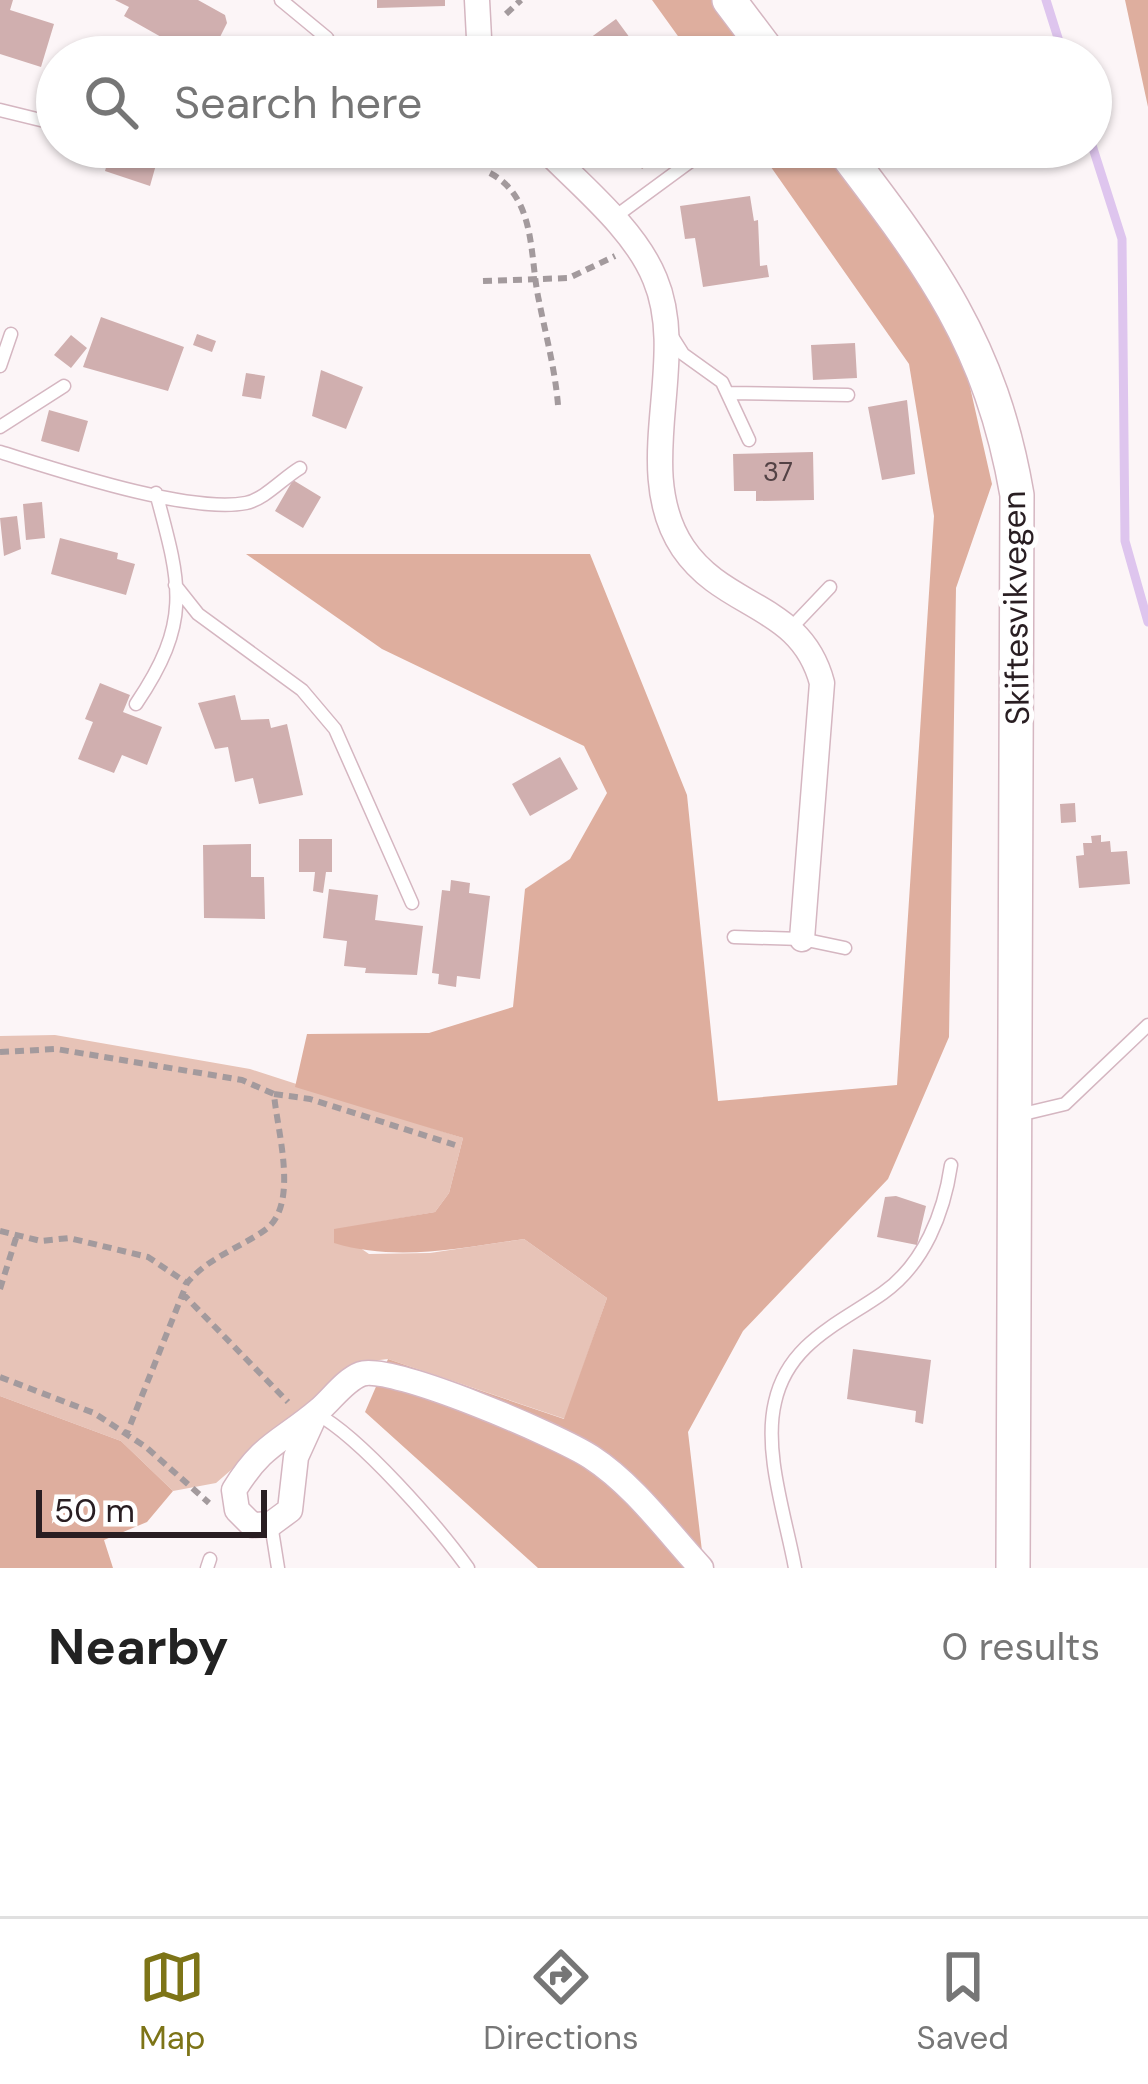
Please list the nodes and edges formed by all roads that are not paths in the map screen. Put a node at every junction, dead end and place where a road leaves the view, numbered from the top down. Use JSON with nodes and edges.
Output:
{"nodes":[{"id":1,"x":281,"y":0,"type":"edge"},
{"id":2,"x":477,"y":0,"type":"edge"},
{"id":3,"x":729,"y":0,"type":"edge"},
{"id":4,"x":325,"y":36,"type":"edge"},
{"id":5,"x":479,"y":36,"type":"edge"},
{"id":6,"x":756,"y":36,"type":"edge"},
{"id":7,"x":0,"y":110,"type":"edge"},
{"id":8,"x":36,"y":119,"type":"edge"},
{"id":9,"x":563,"y":168,"type":"edge"},
{"id":10,"x":682,"y":168,"type":"edge"},
{"id":11,"x":856,"y":168,"type":"edge"},
{"id":12,"x":611,"y":220,"type":"junction"},
{"id":13,"x":667,"y":329,"type":"junction"},
{"id":14,"x":11,"y":334,"type":"dead end"},
{"id":15,"x":0,"y":366,"type":"edge"},
{"id":16,"x":64,"y":386,"type":"dead end"},
{"id":17,"x":728,"y":393,"type":"junction"},
{"id":18,"x":848,"y":395,"type":"dead end"},
{"id":19,"x":0,"y":428,"type":"edge"},
{"id":20,"x":749,"y":440,"type":"dead end"},
{"id":21,"x":0,"y":452,"type":"edge"},
{"id":22,"x":300,"y":468,"type":"dead end"},
{"id":23,"x":156,"y":493,"type":"junction"},
{"id":24,"x":175,"y":585,"type":"junction"},
{"id":25,"x":830,"y":587,"type":"dead end"},
{"id":26,"x":791,"y":628,"type":"junction"},
{"id":27,"x":136,"y":704,"type":"dead end"},
{"id":28,"x":412,"y":903,"type":"dead end"},
{"id":29,"x":734,"y":937,"type":"dead end"},
{"id":30,"x":802,"y":939,"type":"junction"},
{"id":31,"x":845,"y":948,"type":"dead end"},
{"id":32,"x":1148,"y":1025,"type":"edge"},
{"id":33,"x":1014,"y":1116,"type":"junction"},
{"id":34,"x":951,"y":1165,"type":"dead end"},
{"id":35,"x":310,"y":1416,"type":"junction"},
{"id":36,"x":271,"y":1525,"type":"junction"},
{"id":37,"x":278,"y":1568,"type":"edge"},
{"id":38,"x":468,"y":1568,"type":"edge"},
{"id":39,"x":701,"y":1568,"type":"edge"},
{"id":40,"x":796,"y":1568,"type":"edge"},
{"id":41,"x":1012,"y":1568,"type":"edge"}],
"edges":[{"from":1,"to":4,"type":"lane"},
{"from":2,"to":5,"type":"street"},
{"from":3,"to":6,"type":"main road"},
{"from":7,"to":8,"type":"lane"},
{"from":9,"to":12,"type":"street"},
{"from":10,"to":12,"type":"lane"},
{"from":11,"to":33,"type":"main road","name":"Skiftesvikvegen"},
{"from":12,"to":13,"type":"street"},
{"from":13,"to":17,"type":"lane"},
{"from":13,"to":26,"type":"street"},
{"from":14,"to":15,"type":"lane"},
{"from":16,"to":19,"type":"lane"},
{"from":17,"to":18,"type":"lane"},
{"from":17,"to":20,"type":"lane"},
{"from":21,"to":23,"type":"lane"},
{"from":22,"to":23,"type":"lane"},
{"from":23,"to":24,"type":"lane"},
{"from":24,"to":27,"type":"lane"},
{"from":24,"to":28,"type":"lane"},
{"from":25,"to":26,"type":"lane"},
{"from":26,"to":30,"type":"street"},
{"from":29,"to":30,"type":"lane"},
{"from":30,"to":31,"type":"lane"},
{"from":32,"to":33,"type":"lane"},
{"from":33,"to":41,"type":"main road","name":"Skiftesvikvegen"},
{"from":34,"to":40,"type":"lane"},
{"from":35,"to":36,"type":"street"},
{"from":35,"to":36,"type":"street"},
{"from":35,"to":38,"type":"lane"},
{"from":35,"to":39,"type":"street"},
{"from":36,"to":37,"type":"lane"}]}
